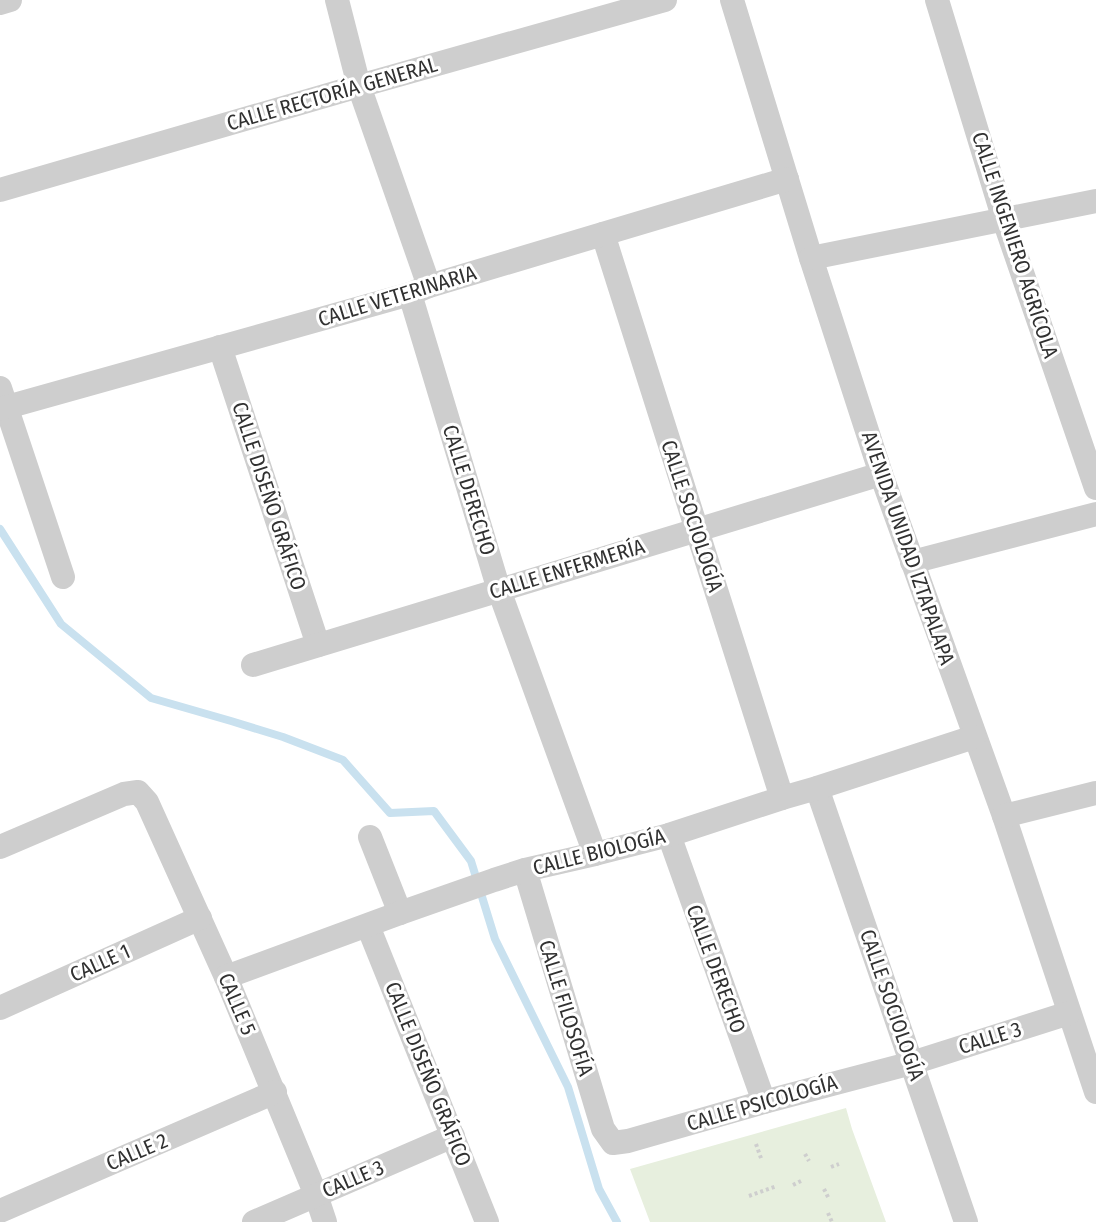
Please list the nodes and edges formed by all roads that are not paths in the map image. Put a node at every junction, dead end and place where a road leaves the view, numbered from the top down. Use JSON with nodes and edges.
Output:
{"nodes":[{"id":1,"x":10,"y":0,"type":"edge"},
{"id":2,"x":337,"y":0,"type":"edge"},
{"id":3,"x":665,"y":0,"type":"edge"},
{"id":4,"x":732,"y":0,"type":"edge"},
{"id":5,"x":937,"y":0,"type":"edge"},
{"id":6,"x":0,"y":3,"type":"edge"},
{"id":7,"x":359,"y":86,"type":"junction"},
{"id":8,"x":787,"y":179,"type":"junction"},
{"id":9,"x":0,"y":190,"type":"edge"},
{"id":10,"x":1096,"y":201,"type":"edge"},
{"id":11,"x":1004,"y":220,"type":"junction"},
{"id":12,"x":603,"y":234,"type":"junction"},
{"id":13,"x":811,"y":258,"type":"junction"},
{"id":14,"x":419,"y":290,"type":"junction"},
{"id":15,"x":220,"y":347,"type":"junction"},
{"id":16,"x":2,"y":401,"type":"edge"},
{"id":17,"x":881,"y":474,"type":"junction"},
{"id":18,"x":1096,"y":488,"type":"edge"},
{"id":19,"x":1096,"y":514,"type":"edge"},
{"id":20,"x":696,"y":530,"type":"junction"},
{"id":21,"x":912,"y":562,"type":"junction"},
{"id":22,"x":63,"y":577,"type":"dead end"},
{"id":23,"x":499,"y":590,"type":"junction"},
{"id":24,"x":318,"y":645,"type":"junction"},
{"id":25,"x":253,"y":665,"type":"dead end"},
{"id":26,"x":974,"y":737,"type":"junction"},
{"id":27,"x":817,"y":788,"type":"junction"},
{"id":28,"x":1096,"y":793,"type":"edge"},
{"id":29,"x":782,"y":798,"type":"junction"},
{"id":30,"x":1004,"y":816,"type":"junction"},
{"id":31,"x":669,"y":835,"type":"junction"},
{"id":32,"x":370,"y":837,"type":"dead end"},
{"id":33,"x":0,"y":847,"type":"edge"},
{"id":34,"x":595,"y":854,"type":"junction"},
{"id":35,"x":525,"y":870,"type":"junction"},
{"id":36,"x":400,"y":913,"type":"junction"},
{"id":37,"x":200,"y":918,"type":"junction"},
{"id":38,"x":368,"y":926,"type":"junction"},
{"id":39,"x":226,"y":977,"type":"junction"},
{"id":40,"x":0,"y":1008,"type":"edge"},
{"id":41,"x":1069,"y":1013,"type":"junction"},
{"id":42,"x":912,"y":1062,"type":"junction"},
{"id":43,"x":1095,"y":1084,"type":"edge"},
{"id":44,"x":275,"y":1092,"type":"junction"},
{"id":45,"x":764,"y":1102,"type":"junction"},
{"id":46,"x":453,"y":1137,"type":"junction"},
{"id":47,"x":613,"y":1143,"type":"joint"},
{"id":48,"x":316,"y":1195,"type":"junction"},
{"id":49,"x":0,"y":1211,"type":"edge"},
{"id":50,"x":254,"y":1222,"type":"edge"},
{"id":51,"x":325,"y":1222,"type":"edge"},
{"id":52,"x":487,"y":1222,"type":"edge"},
{"id":53,"x":966,"y":1222,"type":"edge"}],
"edges":[{"from":1,"to":6,"type":"street"},
{"from":2,"to":7,"type":"street","name":"CALLE DERECHO"},
{"from":3,"to":7,"type":"street","name":"CALLE RECTORÍA GENERAL"},
{"from":4,"to":8,"type":"street","name":"AVENIDA UNIDAD IZTAPALAPA"},
{"from":5,"to":11,"type":"street","name":"CALLE INGENIERO AGRÍCOLA"},
{"from":7,"to":9,"type":"street","name":"CALLE RECTORÍA GENERAL"},
{"from":7,"to":14,"type":"street","name":"CALLE DERECHO"},
{"from":8,"to":12,"type":"street","name":"CALLE VETERINARIA"},
{"from":8,"to":13,"type":"street","name":"AVENIDA UNIDAD IZTAPALAPA"},
{"from":10,"to":11,"type":"street"},
{"from":11,"to":13,"type":"street"},
{"from":11,"to":18,"type":"street","name":"CALLE INGENIERO AGRÍCOLA"},
{"from":12,"to":14,"type":"street","name":"CALLE VETERINARIA"},
{"from":12,"to":20,"type":"street","name":"CALLE SOCIOLOGÍA"},
{"from":13,"to":17,"type":"street","name":"AVENIDA UNIDAD IZTAPALAPA"},
{"from":14,"to":15,"type":"street","name":"CALLE VETERINARIA"},
{"from":14,"to":23,"type":"street","name":"CALLE DERECHO"},
{"from":15,"to":16,"type":"street","name":"CALLE VETERINARIA"},
{"from":15,"to":24,"type":"street","name":"CALLE DISEÑO GRÁFICO"},
{"from":16,"to":22,"type":"street"},
{"from":17,"to":20,"type":"street","name":"CALLE ENFERMERÍA"},
{"from":17,"to":21,"type":"street","name":"AVENIDA UNIDAD IZTAPALAPA"},
{"from":19,"to":21,"type":"street"},
{"from":20,"to":23,"type":"street","name":"CALLE ENFERMERÍA"},
{"from":20,"to":29,"type":"street","name":"CALLE SOCIOLOGÍA"},
{"from":21,"to":26,"type":"street","name":"AVENIDA UNIDAD IZTAPALAPA"},
{"from":23,"to":24,"type":"street","name":"CALLE ENFERMERÍA"},
{"from":23,"to":34,"type":"street","name":"CALLE DERECHO"},
{"from":24,"to":25,"type":"street","name":"CALLE ENFERMERÍA"},
{"from":26,"to":27,"type":"street","name":"CALLE BIOLOGÍA"},
{"from":26,"to":30,"type":"street","name":"AVENIDA UNIDAD IZTAPALAPA"},
{"from":27,"to":29,"type":"street","name":"CALLE BIOLOGÍA"},
{"from":27,"to":42,"type":"street","name":"CALLE SOCIOLOGÍA"},
{"from":28,"to":30,"type":"street"},
{"from":29,"to":31,"type":"street","name":"CALLE BIOLOGÍA"},
{"from":30,"to":41,"type":"street","name":"AVENIDA UNIDAD IZTAPALAPA"},
{"from":31,"to":34,"type":"street","name":"CALLE BIOLOGÍA"},
{"from":31,"to":45,"type":"street","name":"CALLE DERECHO"},
{"from":32,"to":36,"type":"street"},
{"from":33,"to":37,"type":"street","name":"CALLE 5"},
{"from":34,"to":35,"type":"street","name":"CALLE BIOLOGÍA"},
{"from":35,"to":36,"type":"street","name":"CALLE BIOLOGÍA"},
{"from":35,"to":47,"type":"street","name":"CALLE FILOSOFÍA"},
{"from":36,"to":38,"type":"street","name":"CALLE BIOLOGÍA"},
{"from":37,"to":39,"type":"street","name":"CALLE 5"},
{"from":37,"to":40,"type":"street","name":"CALLE 1"},
{"from":38,"to":39,"type":"street","name":"CALLE BIOLOGÍA"},
{"from":38,"to":46,"type":"street","name":"CALLE DISEÑO GRÁFICO"},
{"from":39,"to":44,"type":"street","name":"CALLE 5"},
{"from":41,"to":42,"type":"street","name":"CALLE 3"},
{"from":41,"to":43,"type":"street","name":"AVENIDA UNIDAD IZTAPALAPA"},
{"from":42,"to":45,"type":"street","name":"CALLE PSICOLOGÍA"},
{"from":42,"to":53,"type":"street","name":"CALLE SOCIOLOGÍA"},
{"from":44,"to":48,"type":"street","name":"CALLE 5"},
{"from":44,"to":49,"type":"street","name":"CALLE 2"},
{"from":45,"to":47,"type":"street","name":"CALLE PSICOLOGÍA"},
{"from":46,"to":48,"type":"street","name":"CALLE 3"},
{"from":46,"to":52,"type":"street","name":"CALLE DISEÑO GRÁFICO"},
{"from":48,"to":50,"type":"street","name":"CALLE 3"},
{"from":48,"to":51,"type":"street","name":"CALLE 5"}]}
